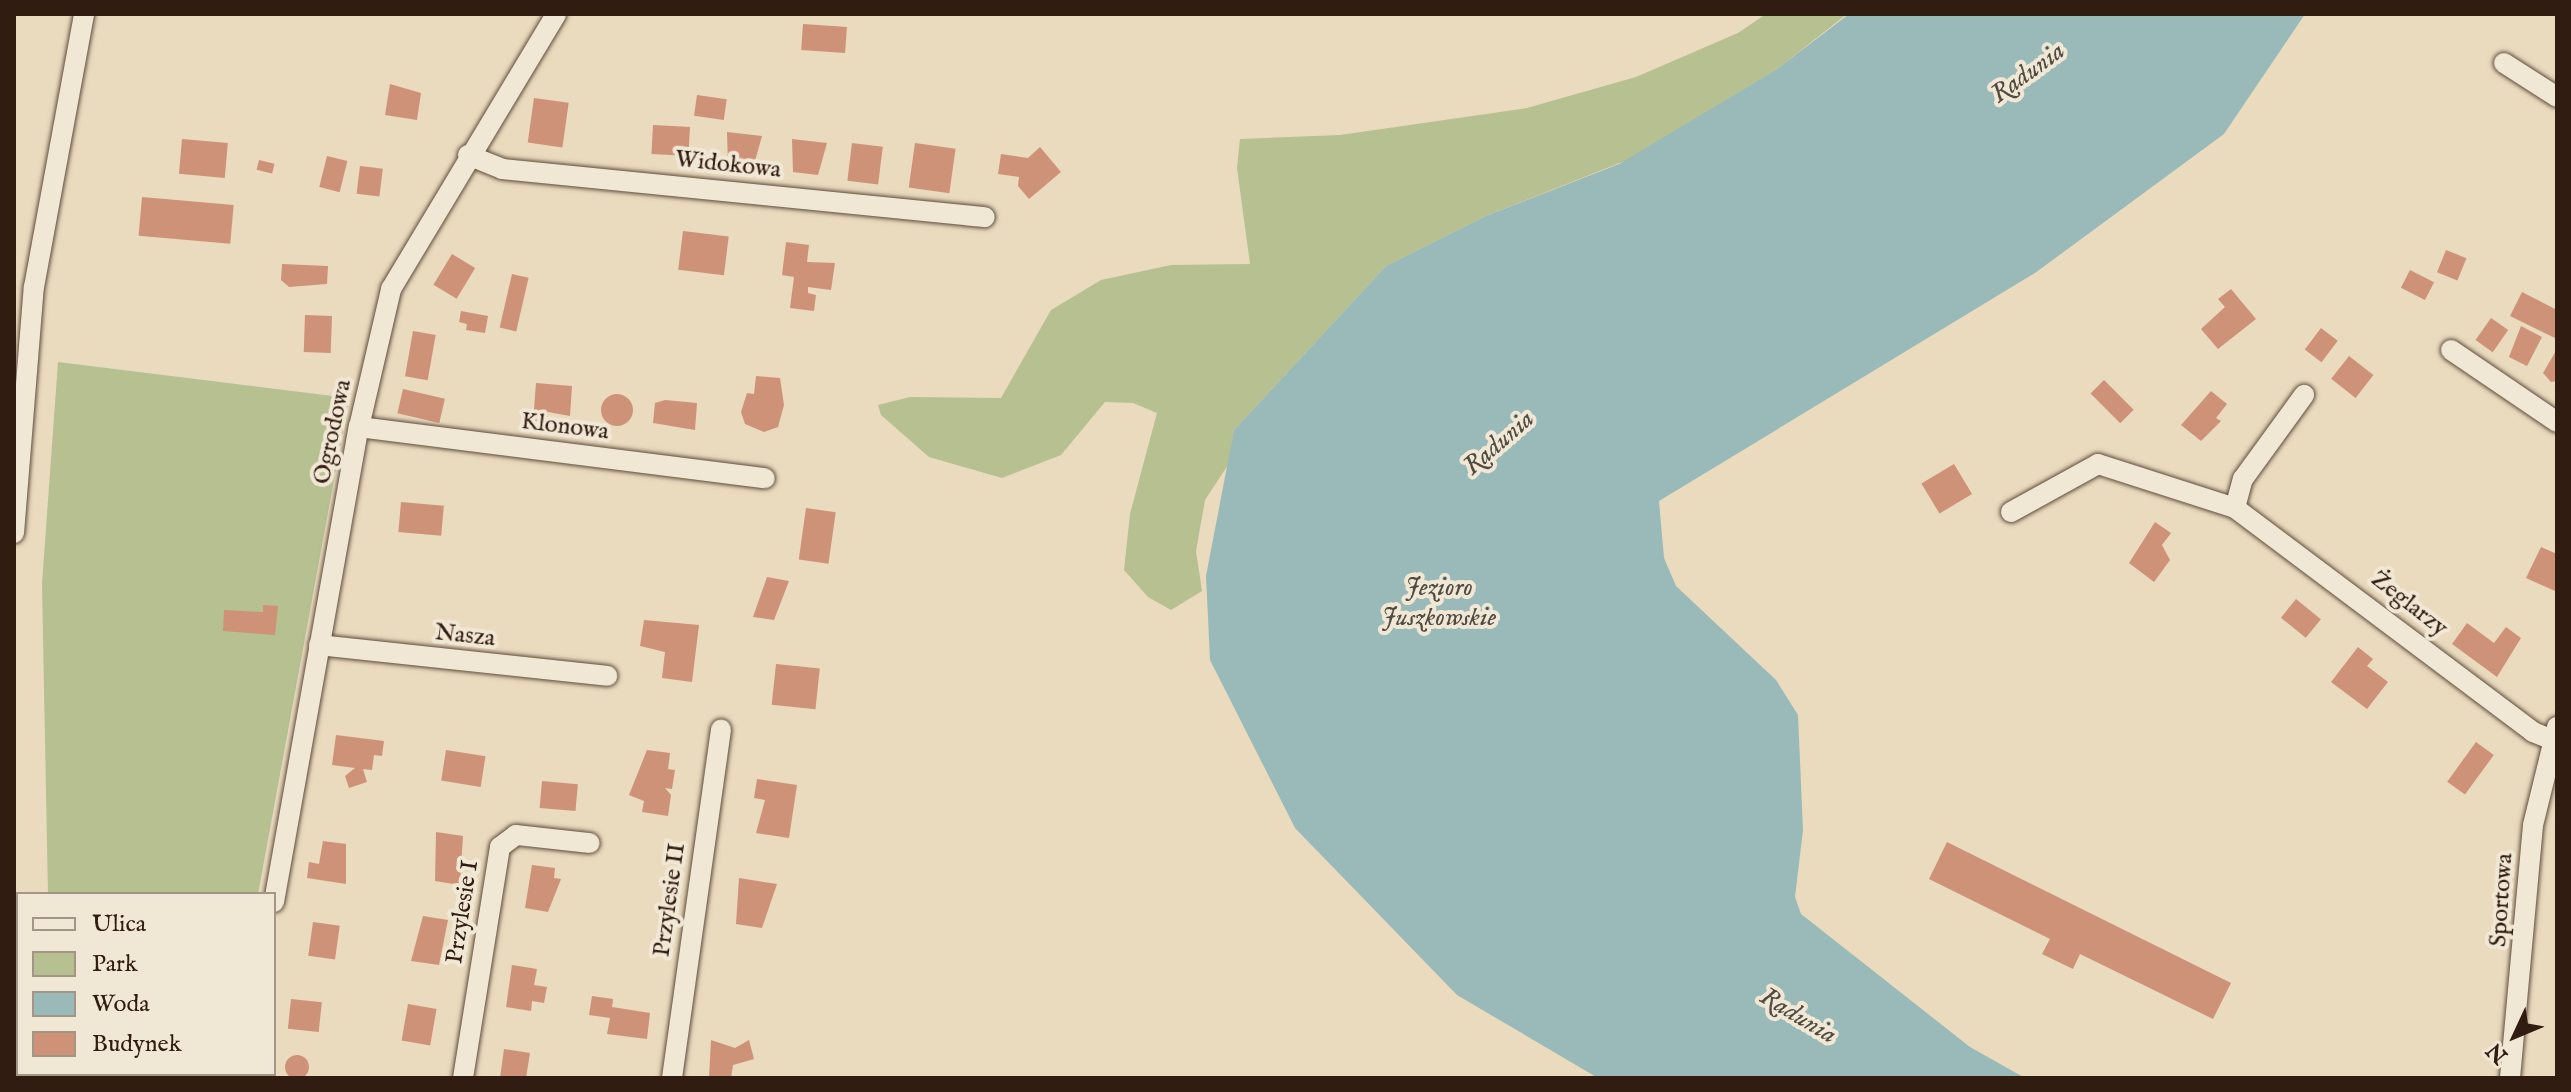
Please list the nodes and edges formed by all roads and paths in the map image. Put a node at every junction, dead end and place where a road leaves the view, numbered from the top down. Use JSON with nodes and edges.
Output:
{"nodes":[{"id":1,"x":84,"y":14,"type":"edge"},
{"id":2,"x":556,"y":14,"type":"edge"},
{"id":3,"x":2504,"y":63,"type":"dead end"},
{"id":4,"x":2557,"y":97,"type":"edge"},
{"id":5,"x":468,"y":155,"type":"junction"},
{"id":6,"x":985,"y":217,"type":"dead end"},
{"id":7,"x":2451,"y":350,"type":"dead end"},
{"id":8,"x":2304,"y":395,"type":"dead end"},
{"id":9,"x":2557,"y":422,"type":"edge"},
{"id":10,"x":359,"y":427,"type":"junction"},
{"id":11,"x":765,"y":478,"type":"dead end"},
{"id":12,"x":2235,"y":508,"type":"junction"},
{"id":13,"x":2011,"y":512,"type":"dead end"},
{"id":14,"x":14,"y":533,"type":"edge"},
{"id":15,"x":319,"y":645,"type":"junction"},
{"id":16,"x":607,"y":676,"type":"dead end"},
{"id":17,"x":721,"y":729,"type":"dead end"},
{"id":18,"x":2555,"y":734,"type":"edge"},
{"id":19,"x":590,"y":843,"type":"dead end"},
{"id":20,"x":276,"y":892,"type":"edge"},
{"id":21,"x":14,"y":926,"type":"edge"},
{"id":22,"x":16,"y":947,"type":"edge"},
{"id":23,"x":463,"y":1078,"type":"edge"},
{"id":24,"x":672,"y":1078,"type":"edge"},
{"id":25,"x":2510,"y":1078,"type":"edge"}],
"edges":[{"from":1,"to":14,"type":"street"},
{"from":2,"to":5,"type":"street","name":"Ogrodowa"},
{"from":3,"to":4,"type":"street"},
{"from":5,"to":6,"type":"street","name":"Widokowa"},
{"from":5,"to":10,"type":"street","name":"Ogrodowa"},
{"from":7,"to":9,"type":"street"},
{"from":8,"to":12,"type":"street"},
{"from":10,"to":11,"type":"street","name":"Klonowa"},
{"from":10,"to":15,"type":"street","name":"Ogrodowa"},
{"from":12,"to":13,"type":"street","name":"Żeglarzy"},
{"from":12,"to":18,"type":"street","name":"Żeglarzy"},
{"from":15,"to":16,"type":"street","name":"Nasza"},
{"from":15,"to":20,"type":"street","name":"Ogrodowa"},
{"from":17,"to":24,"type":"street","name":"Przylesie II"},
{"from":18,"to":25,"type":"street","name":"Sportowa"},
{"from":19,"to":23,"type":"street","name":"Przylesie I"},
{"from":21,"to":22,"type":"street"}]}
